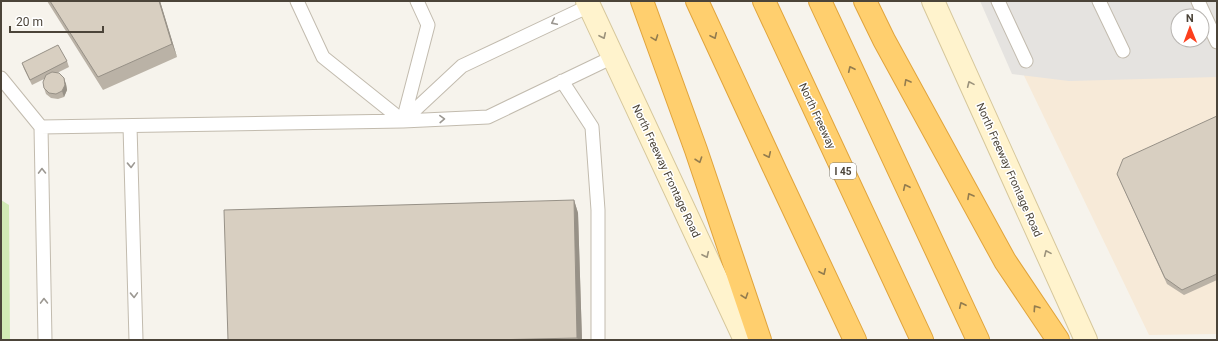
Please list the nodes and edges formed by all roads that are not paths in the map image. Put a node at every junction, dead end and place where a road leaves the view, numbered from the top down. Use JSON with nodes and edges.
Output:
{"nodes":[{"id":1,"x":297,"y":1,"type":"edge"},
{"id":2,"x":417,"y":1,"type":"edge"},
{"id":3,"x":642,"y":1,"type":"edge"},
{"id":4,"x":697,"y":1,"type":"edge"},
{"id":5,"x":764,"y":1,"type":"edge"},
{"id":6,"x":820,"y":1,"type":"edge"},
{"id":7,"x":865,"y":1,"type":"edge"},
{"id":8,"x":933,"y":1,"type":"edge"},
{"id":9,"x":998,"y":1,"type":"edge"},
{"id":10,"x":1099,"y":1,"type":"edge"},
{"id":11,"x":1198,"y":1,"type":"edge"},
{"id":12,"x":588,"y":3,"type":"edge"},
{"id":13,"x":1217,"y":42,"type":"edge"},
{"id":14,"x":1123,"y":51,"type":"dead end"},
{"id":15,"x":612,"y":57,"type":"junction"},
{"id":16,"x":1026,"y":61,"type":"dead end"},
{"id":17,"x":1,"y":78,"type":"edge"},
{"id":18,"x":562,"y":81,"type":"junction"},
{"id":19,"x":403,"y":121,"type":"junction"},
{"id":20,"x":130,"y":126,"type":"junction"},
{"id":21,"x":41,"y":128,"type":"junction"},
{"id":22,"x":45,"y":340,"type":"edge"},
{"id":23,"x":136,"y":340,"type":"edge"},
{"id":24,"x":598,"y":340,"type":"edge"},
{"id":25,"x":745,"y":340,"type":"edge"},
{"id":26,"x":760,"y":340,"type":"edge"},
{"id":27,"x":855,"y":340,"type":"edge"},
{"id":28,"x":922,"y":340,"type":"edge"},
{"id":29,"x":978,"y":340,"type":"edge"},
{"id":30,"x":1058,"y":340,"type":"edge"},
{"id":31,"x":1086,"y":340,"type":"edge"}],
"edges":[{"from":1,"to":19,"type":"lane"},
{"from":2,"to":19,"type":"lane"},
{"from":3,"to":26,"type":"highway","one_way":true},
{"from":4,"to":27,"type":"highway","one_way":true},
{"from":5,"to":28,"type":"highway","name":"North Freeway","number":"I 45"},
{"from":29,"to":6,"type":"highway","one_way":true},
{"from":30,"to":7,"type":"highway","one_way":true},
{"from":31,"to":8,"type":"main road","name":"North Freeway Frontage Road","one_way":true},
{"from":9,"to":16,"type":"lane"},
{"from":10,"to":14,"type":"lane"},
{"from":11,"to":13,"type":"lane"},
{"from":12,"to":15,"type":"main road","name":"North Freeway Frontage Road","one_way":true},
{"from":12,"to":19,"type":"lane","one_way":true},
{"from":15,"to":18,"type":"lane"},
{"from":15,"to":25,"type":"main road","name":"North Freeway Frontage Road","one_way":true},
{"from":17,"to":21,"type":"lane"},
{"from":19,"to":18,"type":"lane","one_way":true},
{"from":18,"to":24,"type":"lane"},
{"from":19,"to":20,"type":"lane"},
{"from":20,"to":21,"type":"lane"},
{"from":20,"to":23,"type":"lane","one_way":true},
{"from":22,"to":21,"type":"lane","one_way":true}]}
